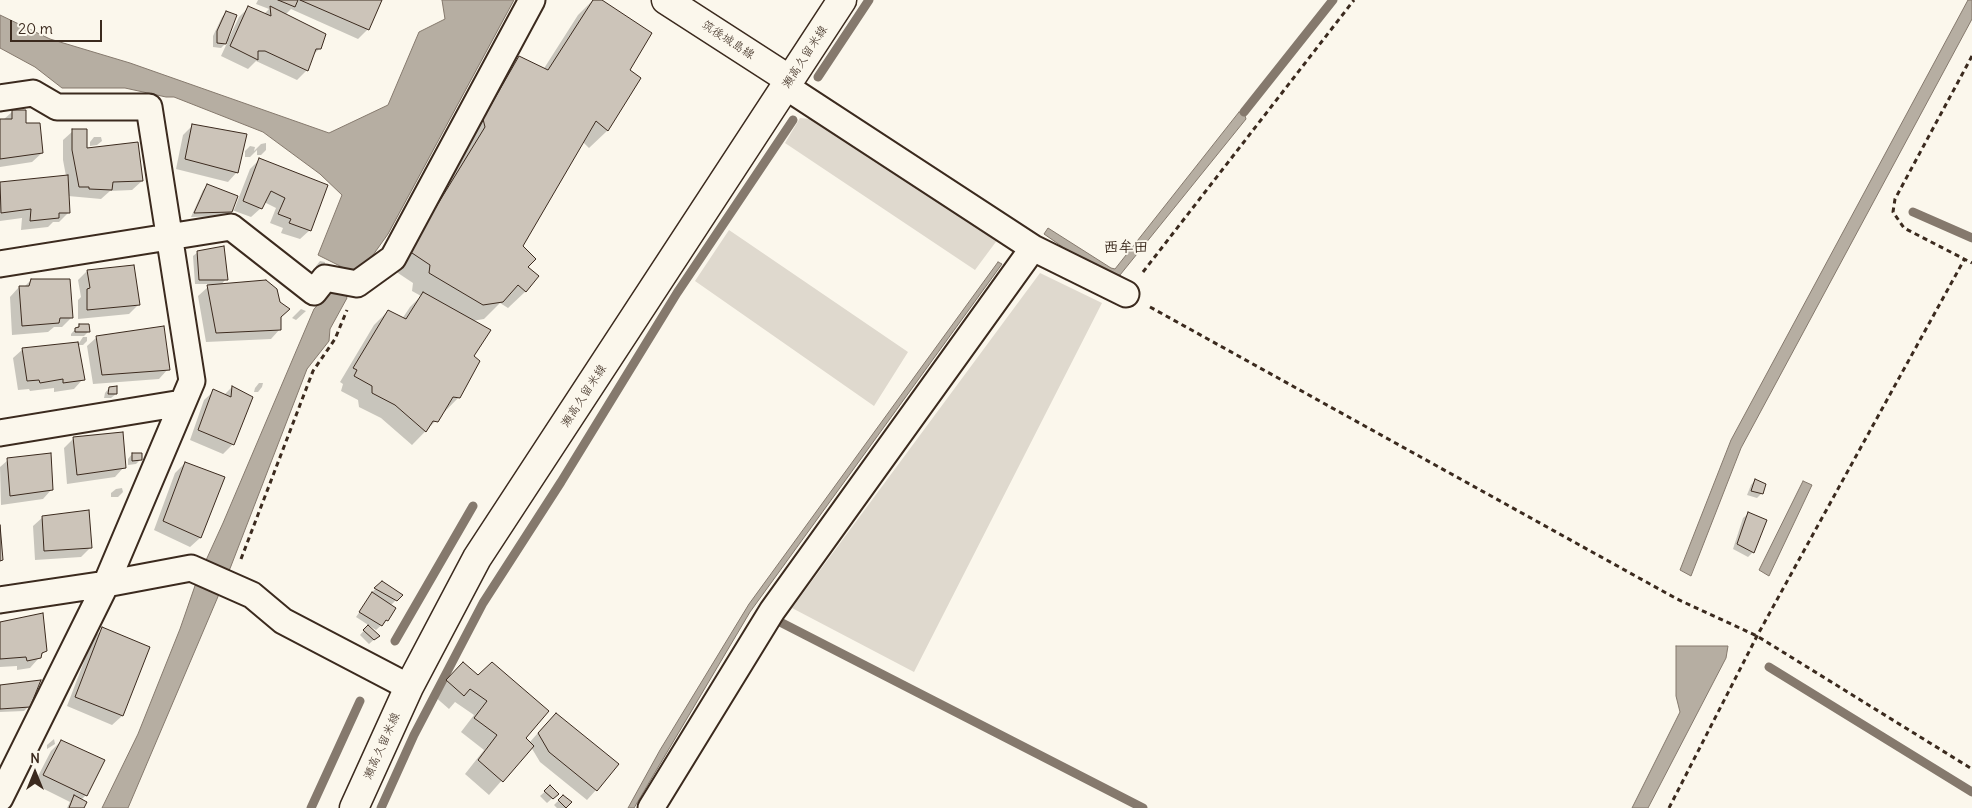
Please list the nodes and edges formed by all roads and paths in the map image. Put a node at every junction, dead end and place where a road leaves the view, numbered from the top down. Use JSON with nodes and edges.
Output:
{"nodes":[{"id":1,"x":532,"y":0,"type":"edge"},
{"id":2,"x":666,"y":0,"type":"edge"},
{"id":3,"x":842,"y":0,"type":"edge"},
{"id":4,"x":1354,"y":0,"type":"edge"},
{"id":5,"x":1972,"y":56,"type":"edge"},
{"id":6,"x":788,"y":83,"type":"junction"},
{"id":7,"x":0,"y":98,"type":"edge"},
{"id":8,"x":170,"y":238,"type":"junction"},
{"id":9,"x":1033,"y":248,"type":"junction"},
{"id":10,"x":1964,"y":260,"type":"junction"},
{"id":11,"x":1972,"y":263,"type":"edge"},
{"id":12,"x":0,"y":264,"type":"edge"},
{"id":13,"x":358,"y":284,"type":"junction"},
{"id":14,"x":1126,"y":294,"type":"junction"},
{"id":15,"x":182,"y":403,"type":"junction"},
{"id":16,"x":0,"y":433,"type":"edge"},
{"id":17,"x":106,"y":584,"type":"junction"},
{"id":18,"x":231,"y":585,"type":"junction"},
{"id":19,"x":0,"y":600,"type":"edge"},
{"id":20,"x":1757,"y":636,"type":"junction"},
{"id":21,"x":409,"y":687,"type":"junction"},
{"id":22,"x":1972,"y":769,"type":"edge"},
{"id":23,"x":8,"y":770,"type":"edge"},
{"id":24,"x":0,"y":798,"type":"edge"},
{"id":25,"x":354,"y":808,"type":"edge"},
{"id":26,"x":651,"y":808,"type":"edge"},
{"id":27,"x":1669,"y":808,"type":"edge"}],
"edges":[{"from":1,"to":13,"type":"street"},
{"from":2,"to":6,"type":"main road","name":"筑後城島線"},
{"from":3,"to":6,"type":"main road","name":"瀬高久留米線"},
{"from":4,"to":14,"type":"path"},
{"from":5,"to":10,"type":"path"},
{"from":6,"to":9,"type":"street"},
{"from":6,"to":21,"type":"main road","name":"瀬高久留米線"},
{"from":7,"to":8,"type":"street"},
{"from":8,"to":12,"type":"street"},
{"from":8,"to":13,"type":"street"},
{"from":8,"to":15,"type":"street"},
{"from":9,"to":14,"type":"street"},
{"from":9,"to":26,"type":"street"},
{"from":10,"to":11,"type":"path"},
{"from":10,"to":20,"type":"path"},
{"from":13,"to":18,"type":"path"},
{"from":14,"to":20,"type":"path"},
{"from":15,"to":16,"type":"street"},
{"from":15,"to":17,"type":"street"},
{"from":17,"to":18,"type":"street"},
{"from":17,"to":19,"type":"street"},
{"from":17,"to":23,"type":"street"},
{"from":18,"to":21,"type":"street"},
{"from":20,"to":22,"type":"path"},
{"from":20,"to":27,"type":"path"},
{"from":21,"to":25,"type":"main road","name":"瀬高久留米線"},
{"from":23,"to":24,"type":"street"}]}
